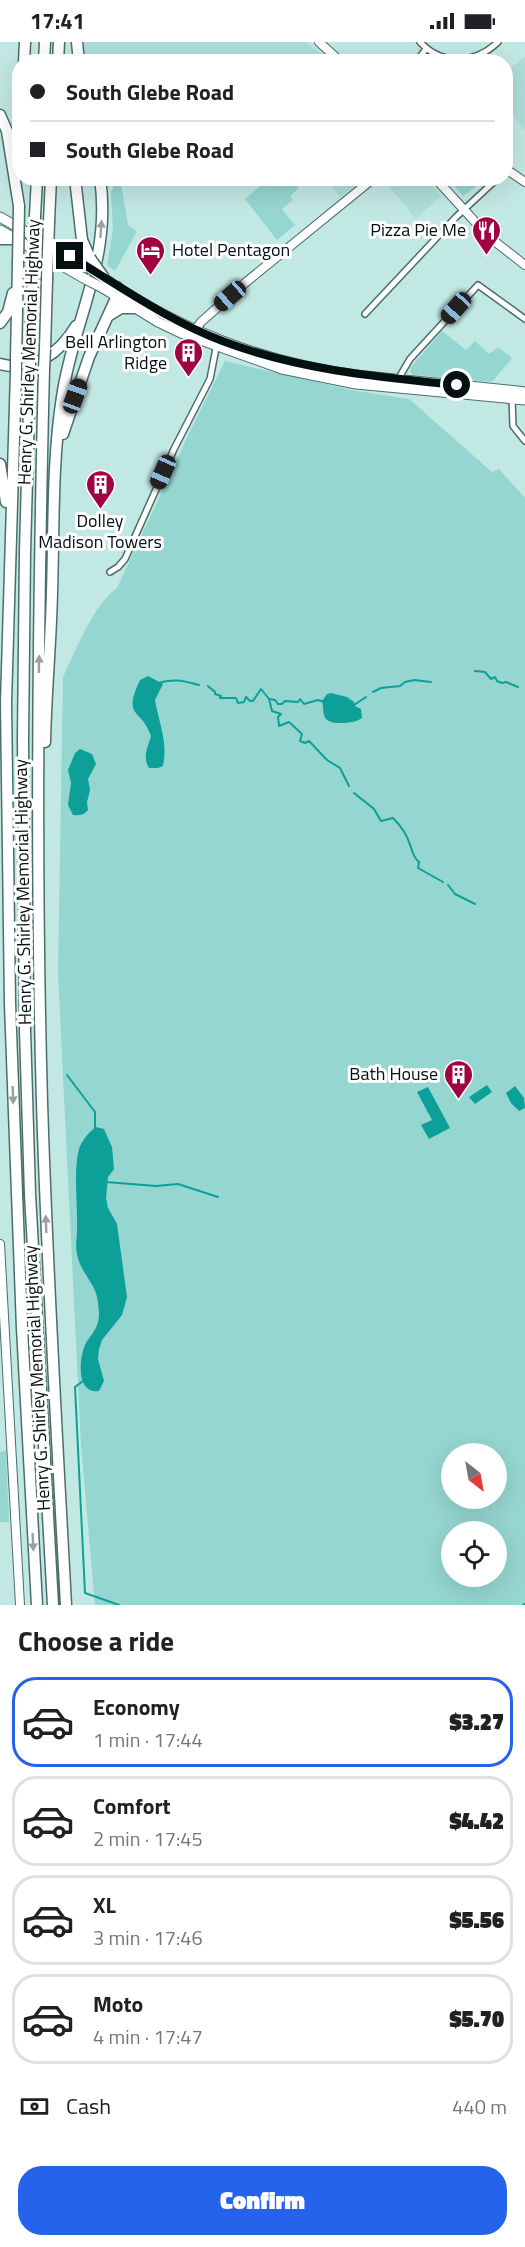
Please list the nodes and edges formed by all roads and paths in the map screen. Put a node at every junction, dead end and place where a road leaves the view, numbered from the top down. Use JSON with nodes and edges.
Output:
{"nodes":[{"id":1,"x":319,"y":42,"type":"edge"},
{"id":2,"x":420,"y":42,"type":"edge"},
{"id":3,"x":498,"y":42,"type":"edge"},
{"id":4,"x":426,"y":49,"type":"junction"},
{"id":5,"x":333,"y":54,"type":"edge"},
{"id":6,"x":422,"y":54,"type":"edge"},
{"id":7,"x":437,"y":54,"type":"edge"},
{"id":8,"x":483,"y":54,"type":"edge"},
{"id":9,"x":0,"y":115,"type":"edge"},
{"id":10,"x":12,"y":163,"type":"edge"},
{"id":11,"x":16,"y":186,"type":"edge"},
{"id":12,"x":20,"y":186,"type":"edge"},
{"id":13,"x":37,"y":186,"type":"edge"},
{"id":14,"x":51,"y":186,"type":"edge"},
{"id":15,"x":76,"y":186,"type":"edge"},
{"id":16,"x":101,"y":186,"type":"edge"},
{"id":17,"x":364,"y":186,"type":"edge"},
{"id":18,"x":442,"y":186,"type":"edge"},
{"id":19,"x":489,"y":186,"type":"edge"},
{"id":20,"x":19,"y":207,"type":"junction"},
{"id":21,"x":463,"y":210,"type":"junction"},
{"id":22,"x":0,"y":217,"type":"edge"},
{"id":23,"x":0,"y":230,"type":"edge"},
{"id":24,"x":0,"y":239,"type":"edge"},
{"id":25,"x":15,"y":239,"type":"junction"},
{"id":26,"x":523,"y":261,"type":"edge"},
{"id":27,"x":89,"y":263,"type":"junction"},
{"id":28,"x":18,"y":266,"type":"junction"},
{"id":29,"x":102,"y":283,"type":"junction"},
{"id":30,"x":117,"y":291,"type":"junction"},
{"id":31,"x":86,"y":307,"type":"junction"},
{"id":32,"x":134,"y":308,"type":"junction"},
{"id":33,"x":365,"y":314,"type":"dead end"},
{"id":34,"x":106,"y":318,"type":"junction"},
{"id":35,"x":525,"y":319,"type":"edge"},
{"id":36,"x":0,"y":323,"type":"edge"},
{"id":37,"x":193,"y":333,"type":"junction"},
{"id":38,"x":217,"y":343,"type":"junction"},
{"id":39,"x":0,"y":364,"type":"edge"},
{"id":40,"x":396,"y":383,"type":"junction"},
{"id":41,"x":525,"y":392,"type":"edge"},
{"id":42,"x":513,"y":394,"type":"junction"},
{"id":43,"x":525,"y":400,"type":"edge"},
{"id":44,"x":525,"y":441,"type":"edge"},
{"id":45,"x":0,"y":464,"type":"edge"},
{"id":46,"x":55,"y":500,"type":"junction"},
{"id":47,"x":10,"y":549,"type":"junction"},
{"id":48,"x":110,"y":572,"type":"dead end"},
{"id":49,"x":39,"y":932,"type":"junction"},
{"id":50,"x":0,"y":1244,"type":"edge"},
{"id":51,"x":3,"y":1332,"type":"edge"},
{"id":52,"x":64,"y":1562,"type":"junction"},
{"id":53,"x":20,"y":1605,"type":"edge"},
{"id":54,"x":37,"y":1605,"type":"edge"},
{"id":55,"x":53,"y":1605,"type":"edge"},
{"id":56,"x":66,"y":1605,"type":"edge"},
{"id":57,"x":74,"y":1605,"type":"edge"}],
"edges":[{"from":1,"to":5,"type":"street"},
{"from":2,"to":4,"type":"street"},
{"from":3,"to":8,"type":"street"},
{"from":4,"to":6,"type":"street"},
{"from":4,"to":7,"type":"street"},
{"from":9,"to":10,"type":"highway"},
{"from":11,"to":20,"type":"highway"},
{"from":12,"to":20,"type":"highway","name":"Henry G. Shirley Memorial Highway"},
{"from":13,"to":55,"type":"highway","bridge":true},
{"from":49,"to":14,"type":"highway","name":"Henry G. Shirley Memorial Highway","one_way":true,"bridge":true},
{"from":15,"to":27,"type":"highway"},
{"from":31,"to":16,"type":"highway","one_way":true},
{"from":17,"to":37,"type":"street"},
{"from":18,"to":21,"type":"street"},
{"from":19,"to":21,"type":"street"},
{"from":20,"to":28,"type":"highway","name":"Henry G. Shirley Memorial Highway","bridge":true},
{"from":21,"to":26,"type":"street"},
{"from":21,"to":33,"type":"street"},
{"from":22,"to":27,"type":"main road"},
{"from":23,"to":25,"type":"main road"},
{"from":24,"to":25,"type":"highway"},
{"from":25,"to":29,"type":"main road","bridge":true},
{"from":27,"to":29,"type":"highway","bridge":true},
{"from":28,"to":36,"type":"highway"},
{"from":28,"to":47,"type":"highway","name":"Henry G. Shirley Memorial Highway","bridge":true},
{"from":29,"to":30,"type":"main road"},
{"from":30,"to":32,"type":"main road"},
{"from":30,"to":34,"type":"highway"},
{"from":30,"to":37,"type":"main road"},
{"from":31,"to":39,"type":"highway"},
{"from":31,"to":46,"type":"highway"},
{"from":32,"to":34,"type":"highway"},
{"from":32,"to":37,"type":"main road"},
{"from":34,"to":46,"type":"highway"},
{"from":35,"to":40,"type":"street"},
{"from":37,"to":38,"type":"main road"},
{"from":38,"to":40,"type":"main road"},
{"from":38,"to":48,"type":"street"},
{"from":40,"to":42,"type":"main road"},
{"from":41,"to":42,"type":"main road"},
{"from":42,"to":43,"type":"main road"},
{"from":42,"to":44,"type":"street"},
{"from":45,"to":47,"type":"highway"},
{"from":46,"to":49,"type":"highway"},
{"from":47,"to":54,"type":"highway","name":"Henry G. Shirley Memorial Highway","one_way":true},
{"from":52,"to":49,"type":"highway","name":"Henry G. Shirley Memorial Highway","one_way":true},
{"from":50,"to":51,"type":"street"},
{"from":51,"to":53,"type":"street"},
{"from":52,"to":56,"type":"highway","name":"Henry G. Shirley Memorial Highway"},
{"from":52,"to":57,"type":"highway"}]}
